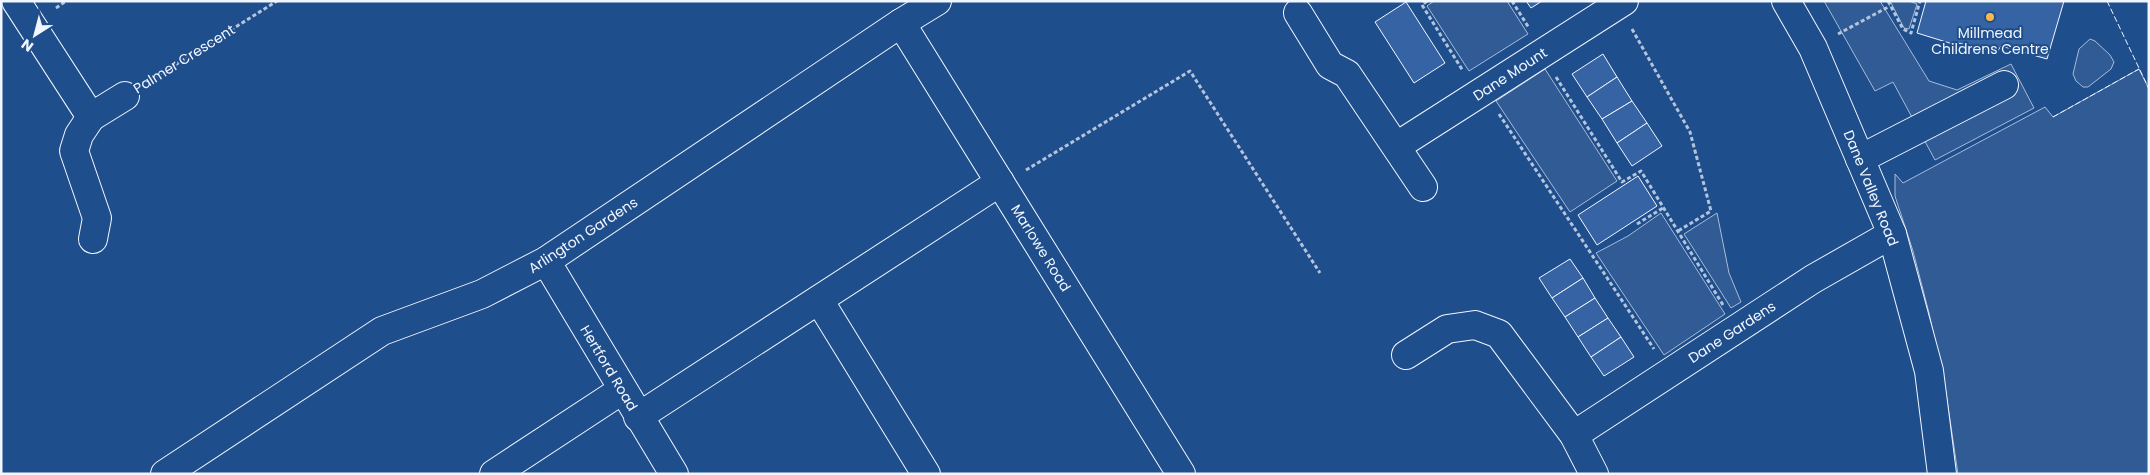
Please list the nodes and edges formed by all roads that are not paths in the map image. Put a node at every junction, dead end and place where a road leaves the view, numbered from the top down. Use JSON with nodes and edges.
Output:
{"nodes":[{"id":1,"x":16,"y":1,"type":"edge"},
{"id":2,"x":937,"y":1,"type":"edge"},
{"id":3,"x":1786,"y":1,"type":"edge"},
{"id":4,"x":1621,"y":3,"type":"edge"},
{"id":5,"x":1298,"y":13,"type":"dead end"},
{"id":6,"x":901,"y":23,"type":"junction"},
{"id":7,"x":2004,"y":86,"type":"dead end"},
{"id":8,"x":126,"y":96,"type":"road end"},
{"id":9,"x":91,"y":117,"type":"junction"},
{"id":10,"x":1397,"y":146,"type":"junction"},
{"id":11,"x":1860,"y":158,"type":"junction"},
{"id":12,"x":1001,"y":183,"type":"junction"},
{"id":13,"x":1423,"y":187,"type":"dead end"},
{"id":14,"x":1892,"y":234,"type":"junction"},
{"id":15,"x":93,"y":239,"type":"dead end"},
{"id":16,"x":546,"y":261,"type":"junction"},
{"id":17,"x":818,"y":300,"type":"junction"},
{"id":18,"x":1406,"y":355,"type":"dead end"},
{"id":19,"x":622,"y":390,"type":"junction"},
{"id":20,"x":638,"y":417,"type":"junction"},
{"id":21,"x":1574,"y":435,"type":"junction"},
{"id":22,"x":165,"y":474,"type":"edge"},
{"id":23,"x":494,"y":474,"type":"edge"},
{"id":24,"x":674,"y":474,"type":"edge"},
{"id":25,"x":926,"y":474,"type":"edge"},
{"id":26,"x":1181,"y":474,"type":"edge"},
{"id":27,"x":1594,"y":474,"type":"edge"},
{"id":28,"x":1942,"y":474,"type":"edge"}],
"edges":[{"from":1,"to":9,"type":"street"},
{"from":2,"to":6,"type":"street","name":"Arlington Gardens"},
{"from":3,"to":11,"type":"street","name":"Dane Valley Road"},
{"from":4,"to":10,"type":"street","name":"Dane Mount"},
{"from":5,"to":10,"type":"street"},
{"from":6,"to":12,"type":"street","name":"Marlowe Road"},
{"from":6,"to":16,"type":"street","name":"Arlington Gardens"},
{"from":7,"to":11,"type":"street"},
{"from":8,"to":9,"type":"street","name":"Palmer Crescent"},
{"from":9,"to":15,"type":"street","name":"Palmer Crescent"},
{"from":10,"to":13,"type":"street"},
{"from":11,"to":14,"type":"street","name":"Dane Valley Road"},
{"from":12,"to":17,"type":"street"},
{"from":12,"to":26,"type":"street","name":"Marlowe Road"},
{"from":14,"to":21,"type":"street","name":"Dane Gardens"},
{"from":14,"to":28,"type":"street","name":"Dane Valley Road"},
{"from":16,"to":19,"type":"street","name":"Hertford Road"},
{"from":16,"to":22,"type":"street","name":"Arlington Gardens"},
{"from":17,"to":20,"type":"street"},
{"from":17,"to":25,"type":"street"},
{"from":18,"to":21,"type":"street"},
{"from":19,"to":20,"type":"street","name":"Hertford Road"},
{"from":19,"to":23,"type":"street"},
{"from":20,"to":24,"type":"street","name":"Hertford Road"},
{"from":21,"to":27,"type":"street"}]}
